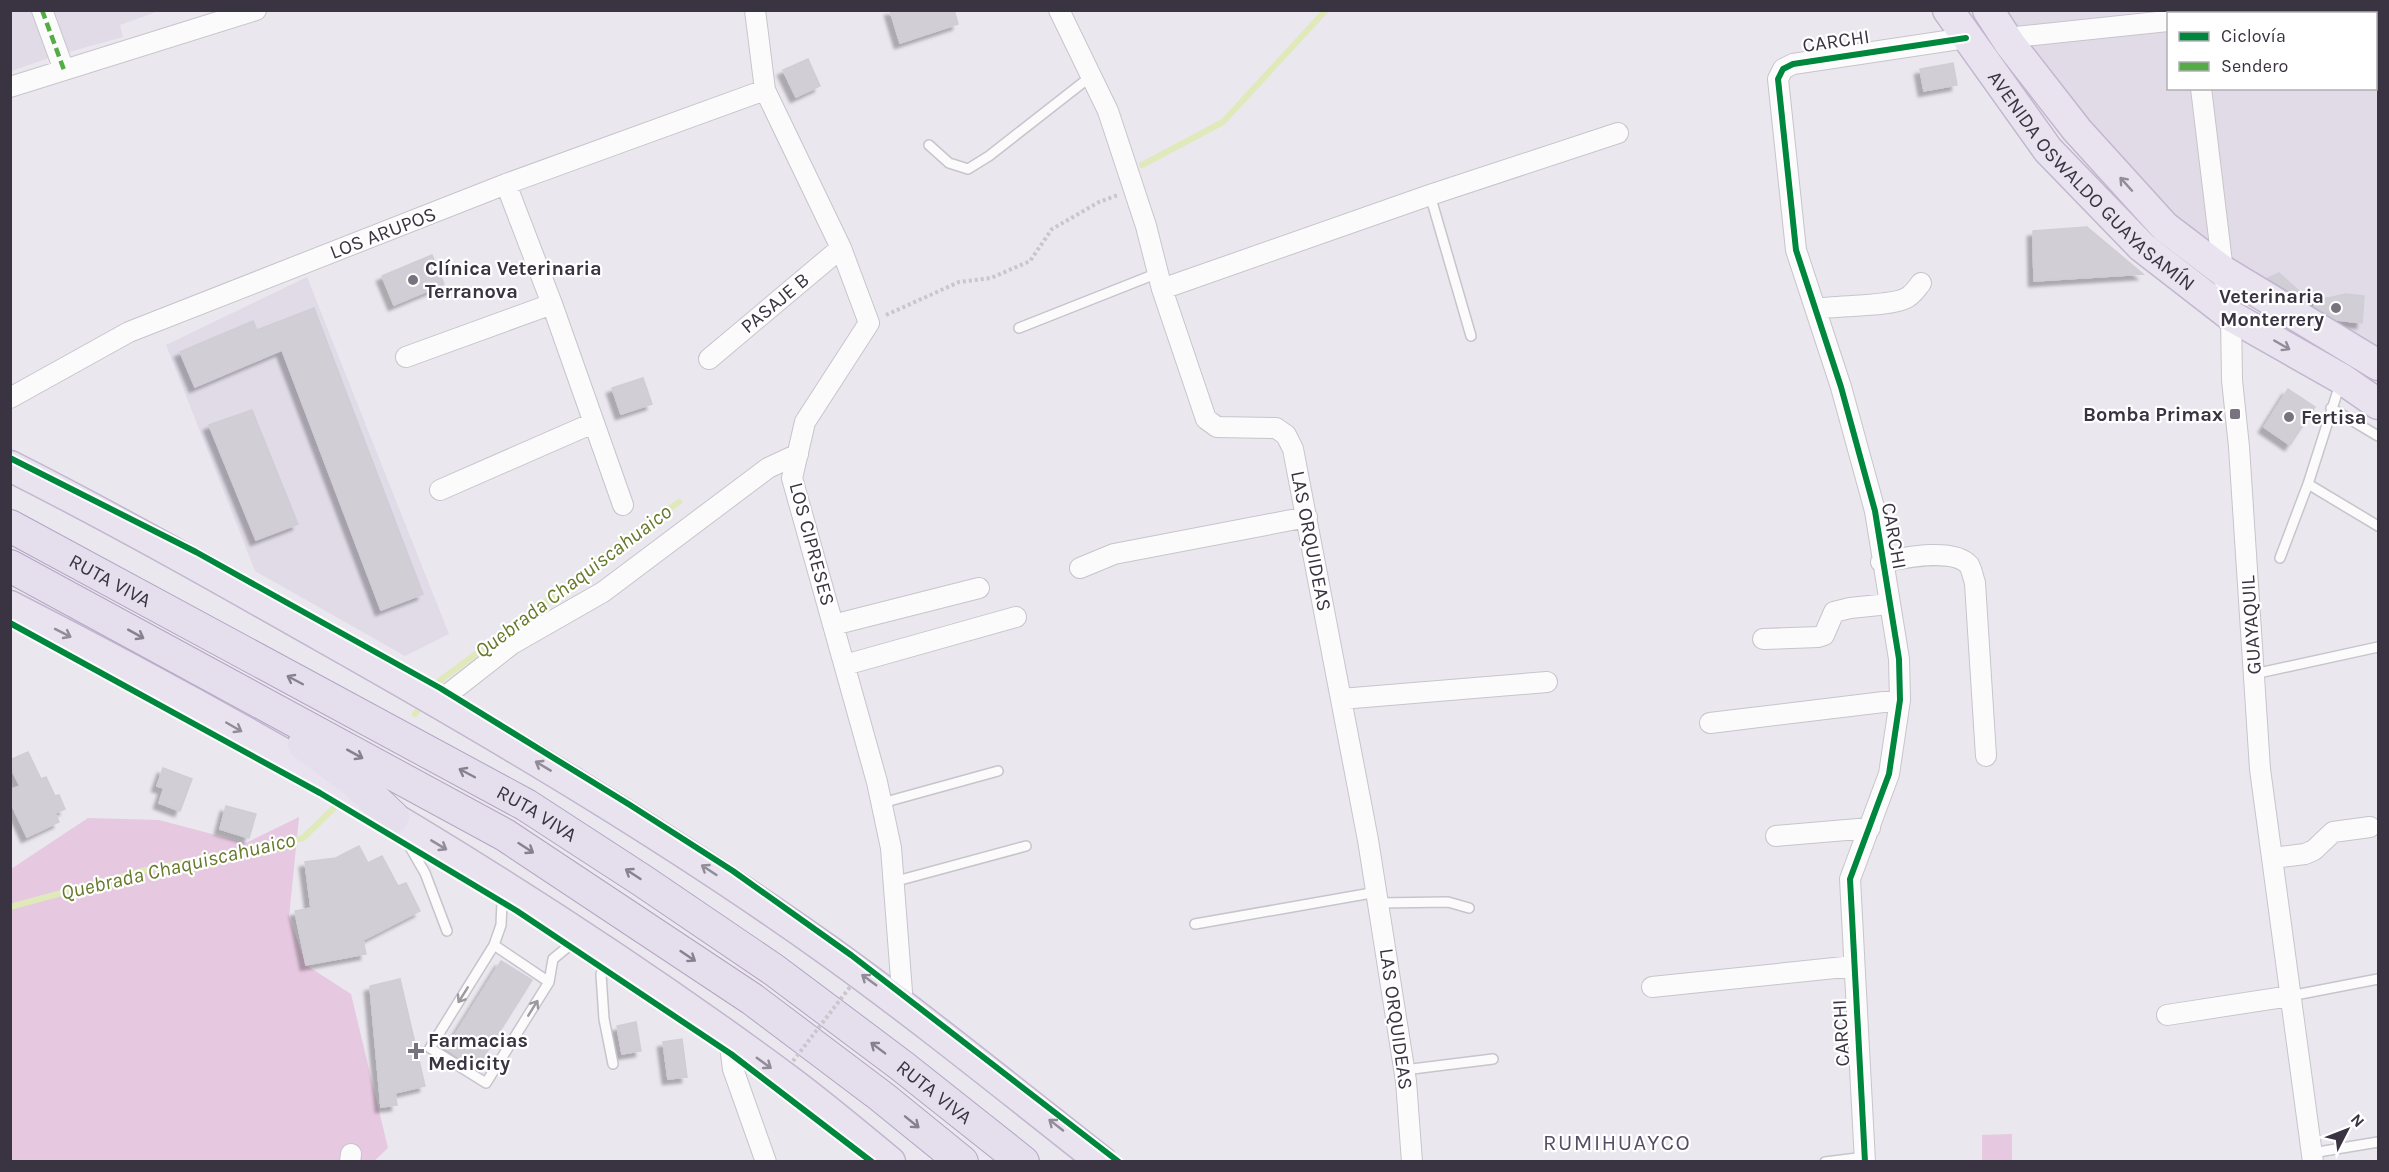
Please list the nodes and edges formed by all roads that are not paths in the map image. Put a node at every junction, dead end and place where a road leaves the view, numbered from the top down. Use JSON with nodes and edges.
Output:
{"nodes":[{"id":1,"x":42,"y":10,"type":"edge"},
{"id":2,"x":256,"y":10,"type":"edge"},
{"id":3,"x":755,"y":10,"type":"edge"},
{"id":4,"x":1059,"y":10,"type":"edge"},
{"id":5,"x":1948,"y":10,"type":"edge"},
{"id":6,"x":1988,"y":10,"type":"edge"},
{"id":7,"x":2167,"y":21,"type":"edge"},
{"id":8,"x":1966,"y":38,"type":"junction"},
{"id":9,"x":2006,"y":38,"type":"junction"},
{"id":10,"x":64,"y":70,"type":"junction"},
{"id":11,"x":1090,"y":77,"type":"junction"},
{"id":12,"x":10,"y":87,"type":"edge"},
{"id":13,"x":765,"y":90,"type":"junction"},
{"id":14,"x":2201,"y":90,"type":"edge"},
{"id":15,"x":1618,"y":133,"type":"dead end"},
{"id":16,"x":929,"y":146,"type":"dead end"},
{"id":17,"x":506,"y":184,"type":"junction"},
{"id":18,"x":1430,"y":195,"type":"junction"},
{"id":19,"x":841,"y":248,"type":"junction"},
{"id":20,"x":2223,"y":271,"type":"junction"},
{"id":21,"x":1160,"y":281,"type":"junction"},
{"id":22,"x":1921,"y":283,"type":"dead end"},
{"id":23,"x":552,"y":304,"type":"junction"},
{"id":24,"x":1816,"y":309,"type":"junction"},
{"id":25,"x":2231,"y":316,"type":"junction"},
{"id":26,"x":1019,"y":328,"type":"dead end"},
{"id":27,"x":1471,"y":336,"type":"dead end"},
{"id":28,"x":406,"y":357,"type":"dead end"},
{"id":29,"x":2373,"y":357,"type":"edge"},
{"id":30,"x":709,"y":359,"type":"dead end"},
{"id":31,"x":2342,"y":379,"type":"junction"},
{"id":32,"x":10,"y":398,"type":"edge"},
{"id":33,"x":2379,"y":404,"type":"edge"},
{"id":34,"x":2331,"y":408,"type":"junction"},
{"id":35,"x":593,"y":423,"type":"junction"},
{"id":36,"x":2379,"y":435,"type":"edge"},
{"id":37,"x":798,"y":454,"type":"junction"},
{"id":38,"x":10,"y":466,"type":"edge"},
{"id":39,"x":2308,"y":484,"type":"junction"},
{"id":40,"x":440,"y":490,"type":"dead end"},
{"id":41,"x":623,"y":505,"type":"dead end"},
{"id":42,"x":1307,"y":517,"type":"junction"},
{"id":43,"x":10,"y":526,"type":"edge"},
{"id":44,"x":2379,"y":526,"type":"edge"},
{"id":45,"x":2280,"y":558,"type":"dead end"},
{"id":46,"x":1881,"y":561,"type":"junction"},
{"id":47,"x":10,"y":566,"type":"edge"},
{"id":48,"x":1080,"y":568,"type":"dead end"},
{"id":49,"x":979,"y":588,"type":"dead end"},
{"id":50,"x":1889,"y":604,"type":"junction"},
{"id":51,"x":10,"y":606,"type":"edge"},
{"id":52,"x":1016,"y":616,"type":"dead end"},
{"id":53,"x":833,"y":625,"type":"junction"},
{"id":54,"x":1763,"y":639,"type":"dead end"},
{"id":55,"x":2379,"y":647,"type":"edge"},
{"id":56,"x":845,"y":666,"type":"junction"},
{"id":57,"x":2254,"y":674,"type":"junction"},
{"id":58,"x":212,"y":675,"type":"junction"},
{"id":59,"x":1547,"y":682,"type":"dead end"},
{"id":60,"x":1341,"y":699,"type":"junction"},
{"id":61,"x":1900,"y":700,"type":"junction"},
{"id":62,"x":438,"y":702,"type":"junction"},
{"id":63,"x":1710,"y":723,"type":"dead end"},
{"id":64,"x":1986,"y":756,"type":"dead end"},
{"id":65,"x":998,"y":771,"type":"dead end"},
{"id":66,"x":882,"y":803,"type":"junction"},
{"id":67,"x":393,"y":817,"type":"junction"},
{"id":68,"x":2370,"y":827,"type":"dead end"},
{"id":69,"x":1869,"y":828,"type":"junction"},
{"id":70,"x":1776,"y":836,"type":"dead end"},
{"id":71,"x":1026,"y":846,"type":"dead end"},
{"id":72,"x":2272,"y":858,"type":"junction"},
{"id":73,"x":497,"y":881,"type":"junction"},
{"id":74,"x":894,"y":882,"type":"junction"},
{"id":75,"x":1378,"y":898,"type":"junction"},
{"id":76,"x":1469,"y":908,"type":"dead end"},
{"id":77,"x":1195,"y":924,"type":"dead end"},
{"id":78,"x":447,"y":931,"type":"dead end"},
{"id":79,"x":494,"y":945,"type":"junction"},
{"id":80,"x":599,"y":947,"type":"junction"},
{"id":81,"x":1854,"y":966,"type":"junction"},
{"id":82,"x":2379,"y":979,"type":"edge"},
{"id":83,"x":549,"y":982,"type":"junction"},
{"id":84,"x":1652,"y":987,"type":"dead end"},
{"id":85,"x":2290,"y":996,"type":"junction"},
{"id":86,"x":903,"y":1005,"type":"junction"},
{"id":87,"x":2167,"y":1015,"type":"dead end"},
{"id":88,"x":729,"y":1038,"type":"junction"},
{"id":89,"x":1493,"y":1059,"type":"dead end"},
{"id":90,"x":613,"y":1064,"type":"dead end"},
{"id":91,"x":1404,"y":1070,"type":"junction"},
{"id":92,"x":2379,"y":1142,"type":"edge"},
{"id":93,"x":2312,"y":1157,"type":"edge"},
{"id":94,"x":1865,"y":1159,"type":"edge"},
{"id":95,"x":766,"y":1161,"type":"edge"},
{"id":96,"x":890,"y":1161,"type":"edge"},
{"id":97,"x":962,"y":1161,"type":"edge"},
{"id":98,"x":1023,"y":1161,"type":"edge"},
{"id":99,"x":1102,"y":1161,"type":"edge"},
{"id":100,"x":1412,"y":1161,"type":"edge"},
{"id":101,"x":1825,"y":1161,"type":"edge"}],
"edges":[{"from":1,"to":10,"type":"street"},
{"from":2,"to":10,"type":"street"},
{"from":3,"to":13,"type":"street"},
{"from":4,"to":11,"type":"street","name":"LAS ORQUIDEAS"},
{"from":5,"to":8,"type":"main road","name":"AVENIDA OSWALDO GUAYASAMÍN"},
{"from":6,"to":9,"type":"main road","name":"AVENIDA OSWALDO GUAYASAMÍN"},
{"from":7,"to":9,"type":"street"},
{"from":8,"to":24,"type":"street","name":"CARCHI"},
{"from":8,"to":25,"type":"main road","name":"AVENIDA OSWALDO GUAYASAMÍN"},
{"from":20,"to":9,"type":"main road","name":"AVENIDA OSWALDO GUAYASAMÍN","one_way":true},
{"from":10,"to":12,"type":"street"},
{"from":11,"to":16,"type":"lane"},
{"from":11,"to":21,"type":"street","name":"LAS ORQUIDEAS"},
{"from":13,"to":17,"type":"street","name":"LOS ARUPOS"},
{"from":13,"to":19,"type":"street"},
{"from":14,"to":20,"type":"street","name":"GUAYAQUIL"},
{"from":15,"to":18,"type":"street"},
{"from":17,"to":23,"type":"street"},
{"from":17,"to":32,"type":"street","name":"LOS ARUPOS"},
{"from":18,"to":21,"type":"street"},
{"from":18,"to":27,"type":"lane"},
{"from":19,"to":30,"type":"street","name":"PASAJE B"},
{"from":19,"to":37,"type":"street","name":"LOS CIPRESES"},
{"from":20,"to":25,"type":"street","name":"GUAYAQUIL"},
{"from":20,"to":29,"type":"main road","name":"AVENIDA OSWALDO GUAYASAMÍN"},
{"from":21,"to":26,"type":"lane"},
{"from":21,"to":42,"type":"street","name":"LAS ORQUIDEAS"},
{"from":22,"to":24,"type":"street"},
{"from":23,"to":28,"type":"street"},
{"from":23,"to":35,"type":"street"},
{"from":24,"to":46,"type":"street","name":"CARCHI"},
{"from":25,"to":31,"type":"main road","name":"AVENIDA OSWALDO GUAYASAMÍN","one_way":true},
{"from":25,"to":57,"type":"street","name":"GUAYAQUIL"},
{"from":31,"to":33,"type":"main road","name":"AVENIDA OSWALDO GUAYASAMÍN"},
{"from":31,"to":34,"type":"lane"},
{"from":34,"to":36,"type":"lane"},
{"from":34,"to":39,"type":"lane"},
{"from":35,"to":40,"type":"street"},
{"from":35,"to":41,"type":"street"},
{"from":37,"to":53,"type":"street","name":"LOS CIPRESES"},
{"from":37,"to":62,"type":"street"},
{"from":38,"to":62,"type":"main road"},
{"from":39,"to":44,"type":"lane"},
{"from":39,"to":45,"type":"lane"},
{"from":42,"to":48,"type":"street"},
{"from":42,"to":60,"type":"street","name":"LAS ORQUIDEAS"},
{"from":98,"to":43,"type":"highway","name":"RUTA VIVA","one_way":true},
{"from":46,"to":50,"type":"street","name":"CARCHI"},
{"from":46,"to":64,"type":"street"},
{"from":47,"to":58,"type":"highway","name":"RUTA VIVA","one_way":true},
{"from":49,"to":53,"type":"street"},
{"from":50,"to":54,"type":"street"},
{"from":50,"to":61,"type":"street","name":"CARCHI"},
{"from":51,"to":67,"type":"main road","one_way":true},
{"from":52,"to":56,"type":"street"},
{"from":53,"to":56,"type":"street","name":"LOS CIPRESES"},
{"from":55,"to":57,"type":"lane"},
{"from":56,"to":66,"type":"street","name":"LOS CIPRESES"},
{"from":57,"to":72,"type":"street","name":"GUAYAQUIL"},
{"from":58,"to":67,"type":"highway"},
{"from":58,"to":97,"type":"highway","name":"RUTA VIVA","one_way":true},
{"from":59,"to":60,"type":"street"},
{"from":60,"to":75,"type":"street","name":"LAS ORQUIDEAS"},
{"from":61,"to":63,"type":"street"},
{"from":61,"to":69,"type":"street","name":"CARCHI"},
{"from":86,"to":62,"type":"main road","one_way":true},
{"from":65,"to":66,"type":"lane"},
{"from":66,"to":74,"type":"street","name":"LOS CIPRESES"},
{"from":67,"to":73,"type":"main road","one_way":true},
{"from":67,"to":78,"type":"lane"},
{"from":68,"to":72,"type":"street"},
{"from":69,"to":70,"type":"street"},
{"from":69,"to":81,"type":"street","name":"CARCHI"},
{"from":71,"to":74,"type":"lane"},
{"from":72,"to":85,"type":"street","name":"GUAYAQUIL"},
{"from":73,"to":79,"type":"lane"},
{"from":73,"to":80,"type":"main road"},
{"from":74,"to":86,"type":"street","name":"LOS CIPRESES"},
{"from":75,"to":76,"type":"lane"},
{"from":75,"to":77,"type":"lane"},
{"from":75,"to":91,"type":"street","name":"LAS ORQUIDEAS"},
{"from":79,"to":83,"type":"lane"},
{"from":79,"to":83,"type":"lane","one_way":true},
{"from":80,"to":83,"type":"lane"},
{"from":80,"to":88,"type":"main road"},
{"from":80,"to":90,"type":"lane"},
{"from":81,"to":84,"type":"street"},
{"from":81,"to":94,"type":"street","name":"CARCHI"},
{"from":82,"to":85,"type":"lane"},
{"from":85,"to":87,"type":"street"},
{"from":85,"to":93,"type":"street","name":"GUAYAQUIL"},
{"from":99,"to":86,"type":"main road","one_way":true},
{"from":88,"to":95,"type":"street"},
{"from":88,"to":96,"type":"main road","one_way":true},
{"from":89,"to":91,"type":"lane"},
{"from":91,"to":100,"type":"street","name":"LAS ORQUIDEAS"},
{"from":92,"to":93,"type":"lane"},
{"from":94,"to":101,"type":"lane"}]}
